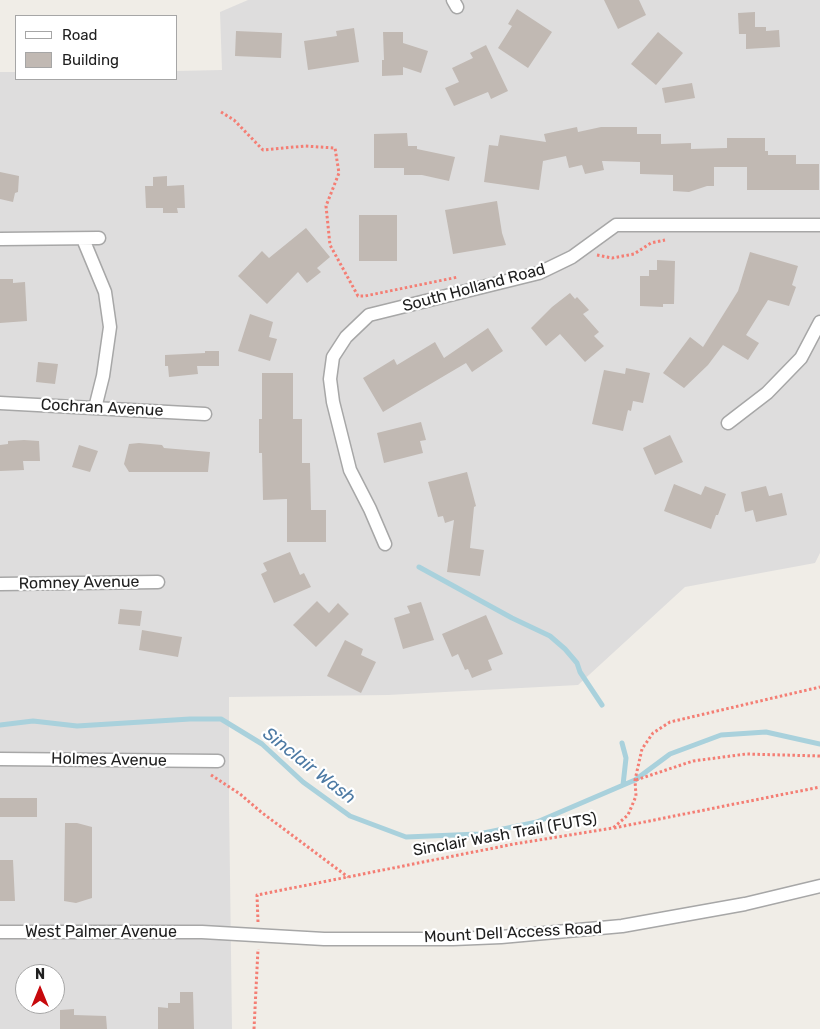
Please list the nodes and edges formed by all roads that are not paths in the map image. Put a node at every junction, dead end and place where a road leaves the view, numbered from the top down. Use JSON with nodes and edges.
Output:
{"nodes":[{"id":1,"x":820,"y":225,"type":"edge"},
{"id":2,"x":99,"y":238,"type":"dead end"},
{"id":3,"x":0,"y":239,"type":"edge"},
{"id":4,"x":82,"y":239,"type":"junction"},
{"id":5,"x":820,"y":322,"type":"edge"},
{"id":6,"x":0,"y":402,"type":"edge"},
{"id":7,"x":95,"y":408,"type":"junction"},
{"id":8,"x":205,"y":414,"type":"dead end"},
{"id":9,"x":728,"y":423,"type":"dead end"},
{"id":10,"x":385,"y":544,"type":"dead end"},
{"id":11,"x":158,"y":582,"type":"dead end"},
{"id":12,"x":0,"y":584,"type":"edge"},
{"id":13,"x":0,"y":759,"type":"edge"},
{"id":14,"x":218,"y":761,"type":"dead end"},
{"id":15,"x":820,"y":886,"type":"edge"},
{"id":16,"x":0,"y":932,"type":"edge"},
{"id":17,"x":202,"y":932,"type":"joint"}],
"edges":[{"from":1,"to":10,"type":"street","name":"South Holland Road"},
{"from":2,"to":4,"type":"street"},
{"from":3,"to":4,"type":"street"},
{"from":4,"to":7,"type":"street"},
{"from":5,"to":9,"type":"street"},
{"from":6,"to":7,"type":"street","name":"Cochran Avenue"},
{"from":7,"to":8,"type":"street","name":"Cochran Avenue"},
{"from":11,"to":12,"type":"street","name":"Romney Avenue"},
{"from":13,"to":14,"type":"street","name":"Holmes Avenue"},
{"from":15,"to":17,"type":"street","name":"Mount Dell Access Road"},
{"from":16,"to":17,"type":"street","name":"West Palmer Avenue"}]}
